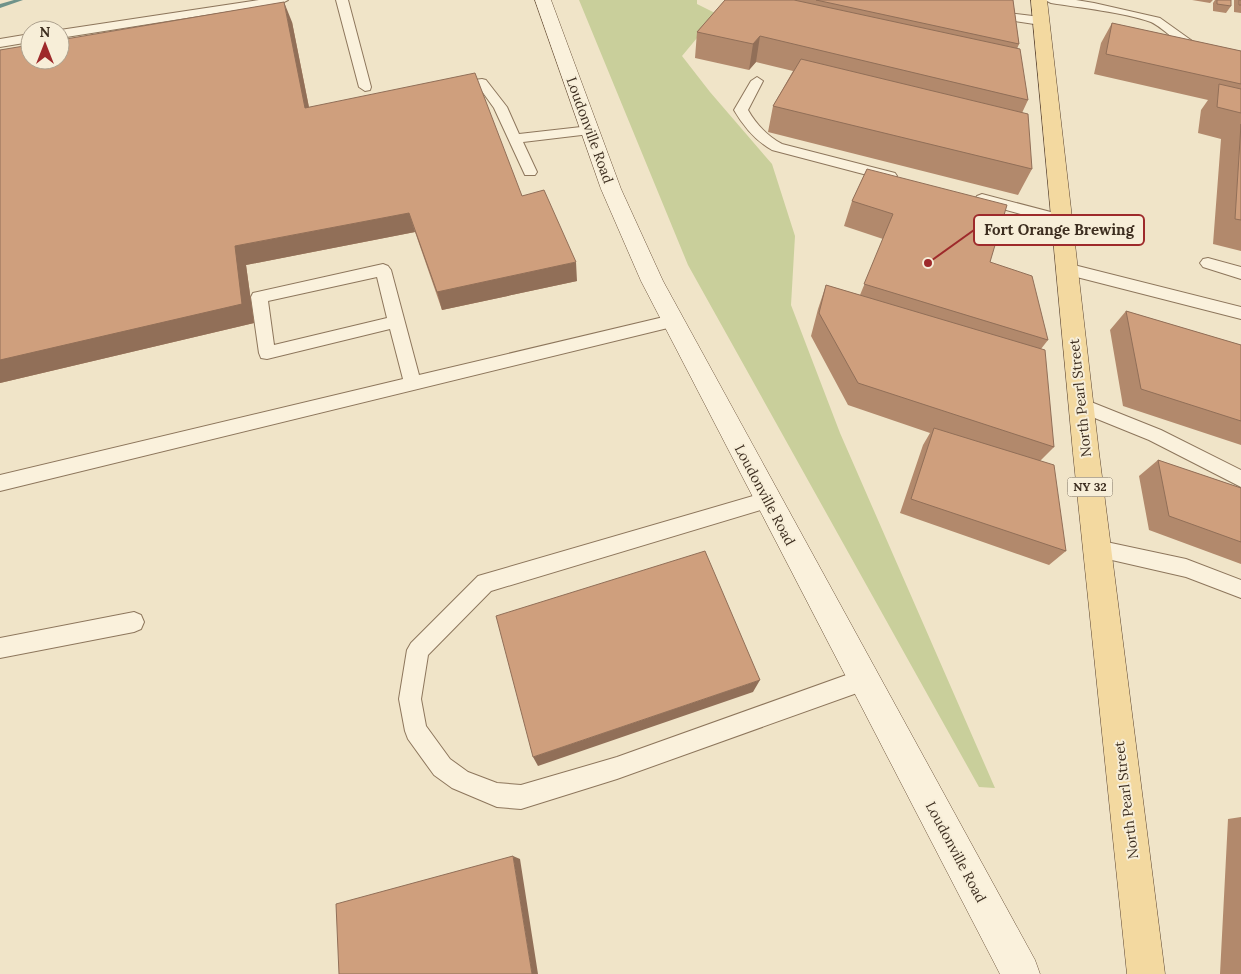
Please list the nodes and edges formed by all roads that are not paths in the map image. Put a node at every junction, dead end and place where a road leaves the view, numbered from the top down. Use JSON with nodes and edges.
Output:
{"nodes":[{"id":1,"x":282,"y":0,"type":"edge"},
{"id":2,"x":342,"y":0,"type":"edge"},
{"id":3,"x":543,"y":0,"type":"edge"},
{"id":4,"x":1044,"y":7,"type":"edge"},
{"id":5,"x":980,"y":12,"type":"edge"},
{"id":6,"x":70,"y":32,"type":"edge"},
{"id":7,"x":20,"y":40,"type":"edge"},
{"id":8,"x":0,"y":43,"type":"edge"},
{"id":9,"x":1196,"y":48,"type":"edge"},
{"id":10,"x":757,"y":81,"type":"dead end"},
{"id":11,"x":458,"y":86,"type":"edge"},
{"id":12,"x":365,"y":87,"type":"dead end"},
{"id":13,"x":590,"y":130,"type":"junction"},
{"id":14,"x":515,"y":139,"type":"junction"},
{"id":15,"x":530,"y":172,"type":"dead end"},
{"id":16,"x":900,"y":178,"type":"edge"},
{"id":17,"x":966,"y":195,"type":"edge"},
{"id":18,"x":1061,"y":220,"type":"junction"},
{"id":19,"x":1208,"y":263,"type":"dead end"},
{"id":20,"x":1066,"y":269,"type":"junction"},
{"id":21,"x":1241,"y":272,"type":"edge"},
{"id":22,"x":1241,"y":313,"type":"edge"},
{"id":23,"x":672,"y":321,"type":"junction"},
{"id":24,"x":396,"y":322,"type":"junction"},
{"id":25,"x":413,"y":384,"type":"junction"},
{"id":26,"x":1081,"y":404,"type":"junction"},
{"id":27,"x":1241,"y":479,"type":"edge"},
{"id":28,"x":0,"y":483,"type":"edge"},
{"id":29,"x":767,"y":500,"type":"junction"},
{"id":30,"x":1097,"y":549,"type":"junction"},
{"id":31,"x":1241,"y":589,"type":"edge"},
{"id":32,"x":134,"y":622,"type":"dead end"},
{"id":33,"x":0,"y":648,"type":"edge"},
{"id":34,"x":863,"y":680,"type":"junction"},
{"id":35,"x":1021,"y":974,"type":"edge"},
{"id":36,"x":1146,"y":974,"type":"edge"}],
"edges":[{"from":1,"to":6,"type":"lane"},
{"from":2,"to":12,"type":"lane"},
{"from":3,"to":13,"type":"main road","name":"Loudonville Road"},
{"from":4,"to":5,"type":"lane"},
{"from":4,"to":9,"type":"lane"},
{"from":4,"to":18,"type":"main road","name":"North Pearl Street","number":"NY 32"},
{"from":7,"to":8,"type":"lane"},
{"from":10,"to":16,"type":"lane"},
{"from":11,"to":14,"type":"lane"},
{"from":13,"to":14,"type":"lane"},
{"from":13,"to":23,"type":"main road","name":"Loudonville Road"},
{"from":14,"to":15,"type":"lane"},
{"from":17,"to":18,"type":"lane"},
{"from":18,"to":20,"type":"main road","name":"North Pearl Street","number":"NY 32"},
{"from":19,"to":21,"type":"lane"},
{"from":20,"to":22,"type":"lane"},
{"from":20,"to":26,"type":"main road","name":"North Pearl Street","number":"NY 32"},
{"from":23,"to":25,"type":"lane"},
{"from":23,"to":29,"type":"main road","name":"Loudonville Road"},
{"from":24,"to":24,"type":"lane"},
{"from":24,"to":25,"type":"lane"},
{"from":25,"to":28,"type":"lane"},
{"from":26,"to":27,"type":"lane"},
{"from":26,"to":30,"type":"main road","name":"North Pearl Street","number":"NY 32"},
{"from":29,"to":34,"type":"main road","name":"Loudonville Road"},
{"from":29,"to":34,"type":"lane"},
{"from":30,"to":31,"type":"lane"},
{"from":30,"to":36,"type":"main road","name":"North Pearl Street","number":"NY 32"},
{"from":32,"to":33,"type":"lane"},
{"from":34,"to":35,"type":"main road","name":"Loudonville Road"}]}
